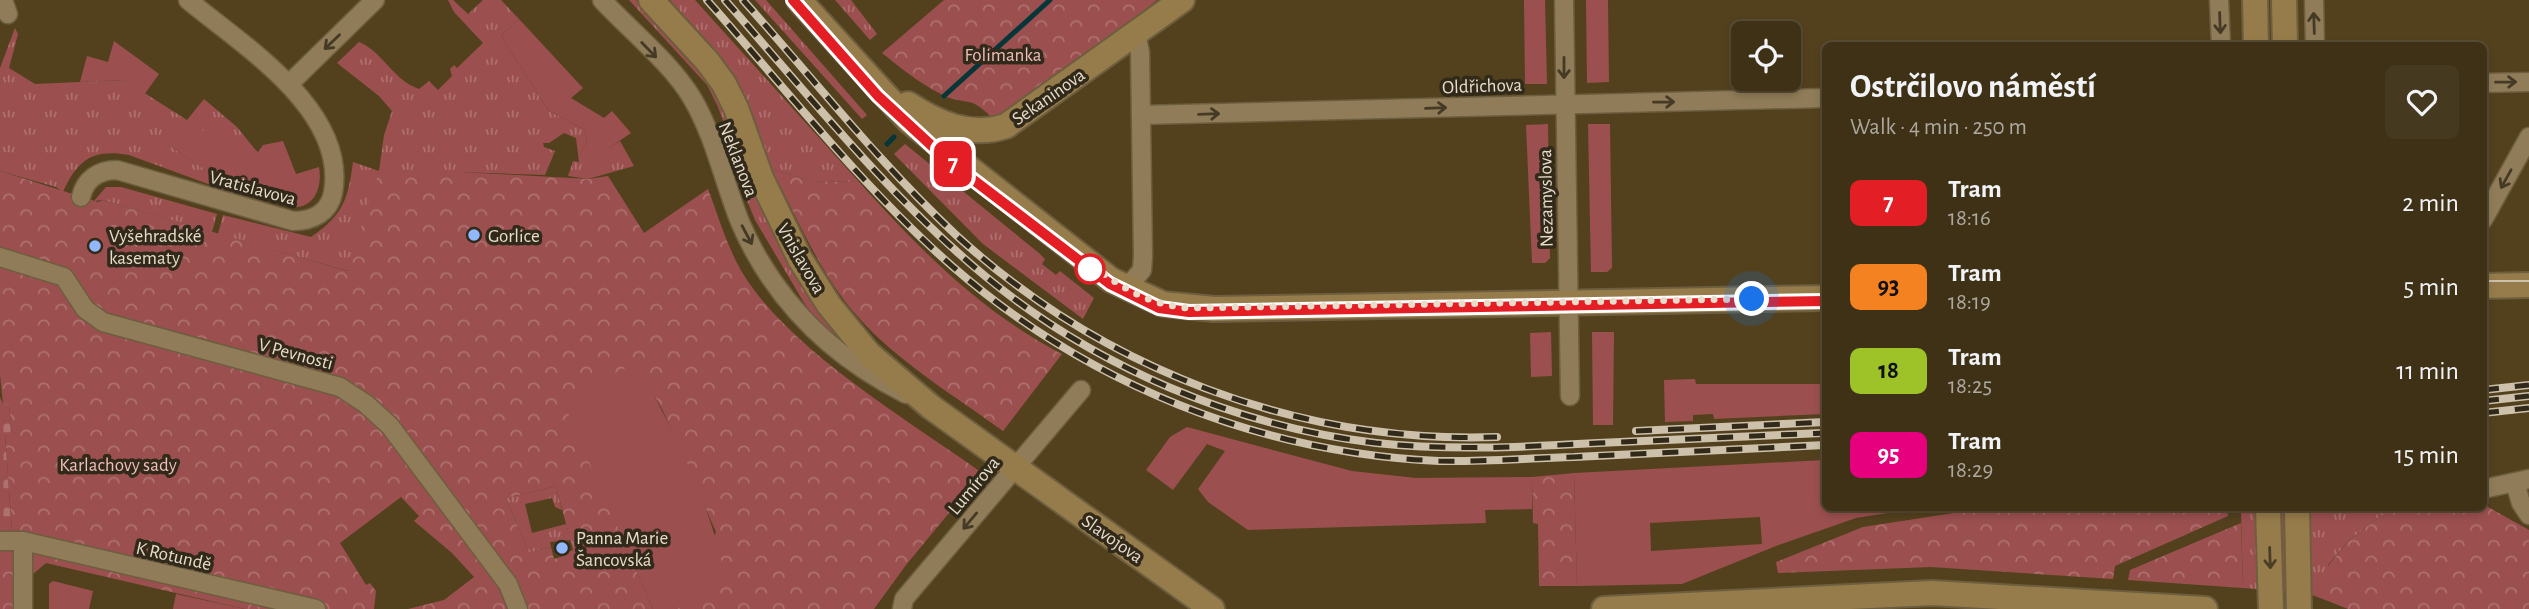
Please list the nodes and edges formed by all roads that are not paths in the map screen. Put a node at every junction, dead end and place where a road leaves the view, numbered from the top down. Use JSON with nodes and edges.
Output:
{"nodes":[{"id":1,"x":188,"y":0,"type":"edge"},
{"id":2,"x":375,"y":0,"type":"edge"},
{"id":3,"x":602,"y":0,"type":"edge"},
{"id":4,"x":651,"y":0,"type":"edge"},
{"id":5,"x":799,"y":0,"type":"edge"},
{"id":6,"x":1182,"y":0,"type":"edge"},
{"id":7,"x":1564,"y":0,"type":"edge"},
{"id":8,"x":2220,"y":0,"type":"edge"},
{"id":9,"x":2255,"y":0,"type":"edge"},
{"id":10,"x":2284,"y":0,"type":"edge"},
{"id":11,"x":2314,"y":0,"type":"edge"},
{"id":12,"x":1136,"y":34,"type":"junction"},
{"id":13,"x":2221,"y":42,"type":"edge"},
{"id":14,"x":2256,"y":42,"type":"edge"},
{"id":15,"x":2285,"y":42,"type":"edge"},
{"id":16,"x":2315,"y":42,"type":"edge"},
{"id":17,"x":867,"y":78,"type":"junction"},
{"id":18,"x":2529,"y":82,"type":"edge"},
{"id":19,"x":2487,"y":83,"type":"edge"},
{"id":20,"x":289,"y":84,"type":"junction"},
{"id":21,"x":1822,"y":98,"type":"edge"},
{"id":22,"x":1564,"y":104,"type":"junction"},
{"id":23,"x":1141,"y":116,"type":"junction"},
{"id":24,"x":957,"y":128,"type":"junction"},
{"id":25,"x":2529,"y":137,"type":"edge"},
{"id":26,"x":994,"y":189,"type":"junction"},
{"id":27,"x":80,"y":197,"type":"dead end"},
{"id":28,"x":2487,"y":213,"type":"edge"},
{"id":29,"x":0,"y":257,"type":"edge"},
{"id":30,"x":2529,"y":285,"type":"edge"},
{"id":31,"x":2487,"y":286,"type":"edge"},
{"id":32,"x":1126,"y":289,"type":"junction"},
{"id":33,"x":1822,"y":298,"type":"edge"},
{"id":34,"x":1568,"y":303,"type":"junction"},
{"id":35,"x":1081,"y":390,"type":"dead end"},
{"id":36,"x":1570,"y":396,"type":"dead end"},
{"id":37,"x":931,"y":407,"type":"junction"},
{"id":38,"x":1014,"y":468,"type":"junction"},
{"id":39,"x":2522,"y":481,"type":"edge"},
{"id":40,"x":2487,"y":488,"type":"edge"},
{"id":41,"x":2268,"y":511,"type":"edge"},
{"id":42,"x":2297,"y":511,"type":"edge"},
{"id":43,"x":2529,"y":515,"type":"edge"},
{"id":44,"x":0,"y":541,"type":"edge"},
{"id":45,"x":23,"y":541,"type":"junction"},
{"id":46,"x":23,"y":609,"type":"edge"},
{"id":47,"x":316,"y":609,"type":"edge"},
{"id":48,"x":518,"y":609,"type":"edge"},
{"id":49,"x":902,"y":609,"type":"edge"},
{"id":50,"x":1212,"y":609,"type":"edge"},
{"id":51,"x":1604,"y":609,"type":"edge"},
{"id":52,"x":2205,"y":609,"type":"edge"},
{"id":53,"x":2271,"y":609,"type":"edge"},
{"id":54,"x":2300,"y":609,"type":"edge"}],
"edges":[{"from":1,"to":20,"type":"street","name":"Vratislavova"},
{"from":2,"to":20,"type":"street","one_way":true},
{"from":3,"to":37,"type":"street","name":"Neklanova","one_way":true},
{"from":4,"to":37,"type":"main road","name":"Vnislavova"},
{"from":5,"to":17,"type":"main road"},
{"from":6,"to":12,"type":"main road","name":"Sekaninova"},
{"from":7,"to":22,"type":"street","name":"Nezamyslova","one_way":true},
{"from":8,"to":13,"type":"street","one_way":true},
{"from":9,"to":14,"type":"main road"},
{"from":10,"to":15,"type":"main road"},
{"from":16,"to":11,"type":"street","one_way":true},
{"from":12,"to":23,"type":"street"},
{"from":12,"to":24,"type":"main road","name":"Sekaninova"},
{"from":17,"to":24,"type":"main road","name":"Sekaninova"},
{"from":17,"to":26,"type":"main road"},
{"from":19,"to":18,"type":"street","one_way":true},
{"from":20,"to":27,"type":"street","name":"Vratislavova"},
{"from":22,"to":21,"type":"street","name":"Oldřichova","one_way":true},
{"from":23,"to":22,"type":"street","name":"Oldřichova","one_way":true},
{"from":22,"to":34,"type":"street","name":"Nezamyslova"},
{"from":23,"to":32,"type":"street"},
{"from":24,"to":26,"type":"main road"},
{"from":25,"to":28,"type":"street","one_way":true},
{"from":26,"to":32,"type":"main road"},
{"from":29,"to":48,"type":"street","name":"V Pevnosti"},
{"from":30,"to":31,"type":"main road"},
{"from":32,"to":34,"type":"main road"},
{"from":33,"to":34,"type":"main road"},
{"from":34,"to":36,"type":"street","name":"Nezamyslova"},
{"from":35,"to":38,"type":"street","name":"Lumírova"},
{"from":37,"to":38,"type":"main road","name":"Vnislavova"},
{"from":38,"to":49,"type":"street","name":"Lumírova","one_way":true},
{"from":38,"to":50,"type":"main road","name":"Slavojova"},
{"from":39,"to":40,"type":"street"},
{"from":39,"to":43,"type":"street"},
{"from":41,"to":53,"type":"main road","one_way":true},
{"from":42,"to":54,"type":"main road"},
{"from":44,"to":45,"type":"street","name":"K Rotundě"},
{"from":45,"to":46,"type":"street"},
{"from":45,"to":47,"type":"street","name":"K Rotundě"},
{"from":51,"to":52,"type":"main road"}]}
